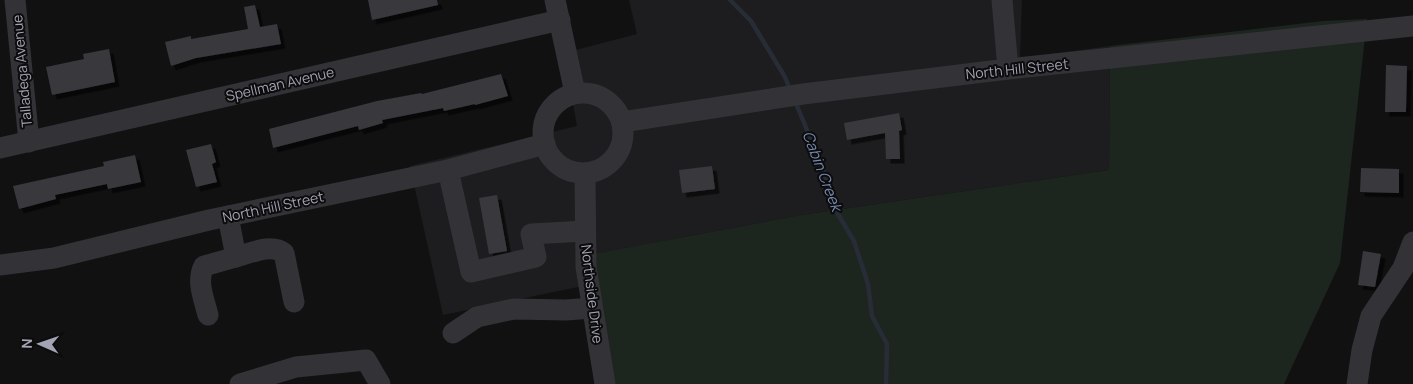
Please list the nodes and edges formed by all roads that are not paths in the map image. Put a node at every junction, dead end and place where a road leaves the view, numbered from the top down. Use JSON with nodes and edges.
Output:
{"nodes":[{"id":1,"x":15,"y":0,"type":"edge"},
{"id":2,"x":1002,"y":0,"type":"edge"},
{"id":3,"x":557,"y":10,"type":"edge"},
{"id":4,"x":1413,"y":26,"type":"edge"},
{"id":5,"x":1008,"y":69,"type":"junction"},
{"id":6,"x":575,"y":93,"type":"junction"},
{"id":7,"x":622,"y":122,"type":"junction"},
{"id":8,"x":29,"y":142,"type":"junction"},
{"id":9,"x":545,"y":144,"type":"junction"},
{"id":10,"x":0,"y":148,"type":"edge"},
{"id":11,"x":448,"y":170,"type":"junction"},
{"id":12,"x":585,"y":173,"type":"junction"},
{"id":13,"x":228,"y":216,"type":"junction"},
{"id":14,"x":585,"y":231,"type":"junction"},
{"id":15,"x":1413,"y":242,"type":"edge"},
{"id":16,"x":236,"y":257,"type":"junction"},
{"id":17,"x":0,"y":265,"type":"edge"},
{"id":18,"x":294,"y":302,"type":"dead end"},
{"id":19,"x":592,"y":308,"type":"junction"},
{"id":20,"x":208,"y":315,"type":"dead end"},
{"id":21,"x":453,"y":333,"type":"dead end"},
{"id":22,"x":240,"y":384,"type":"edge"},
{"id":23,"x":380,"y":384,"type":"edge"},
{"id":24,"x":605,"y":384,"type":"edge"},
{"id":25,"x":1357,"y":384,"type":"edge"}],
"edges":[{"from":1,"to":8,"type":"street","name":"Talladega Avenue"},
{"from":2,"to":5,"type":"street"},
{"from":3,"to":6,"type":"street"},
{"from":3,"to":8,"type":"street","name":"Spellman Avenue"},
{"from":4,"to":5,"type":"street","name":"North Hill Street"},
{"from":5,"to":7,"type":"street","name":"North Hill Street"},
{"from":6,"to":7,"type":"street"},
{"from":6,"to":9,"type":"street"},
{"from":7,"to":12,"type":"street"},
{"from":8,"to":10,"type":"street","name":"Spellman Avenue"},
{"from":9,"to":11,"type":"street","name":"North Hill Street"},
{"from":9,"to":12,"type":"street"},
{"from":11,"to":13,"type":"street","name":"North Hill Street"},
{"from":11,"to":14,"type":"street"},
{"from":12,"to":14,"type":"street","name":"Northside Drive"},
{"from":13,"to":16,"type":"street"},
{"from":13,"to":17,"type":"street","name":"North Hill Street"},
{"from":14,"to":19,"type":"street","name":"Northside Drive"},
{"from":15,"to":25,"type":"street"},
{"from":16,"to":18,"type":"street"},
{"from":16,"to":20,"type":"street"},
{"from":19,"to":21,"type":"street"},
{"from":19,"to":24,"type":"street","name":"Northside Drive"},
{"from":22,"to":23,"type":"street"}]}
